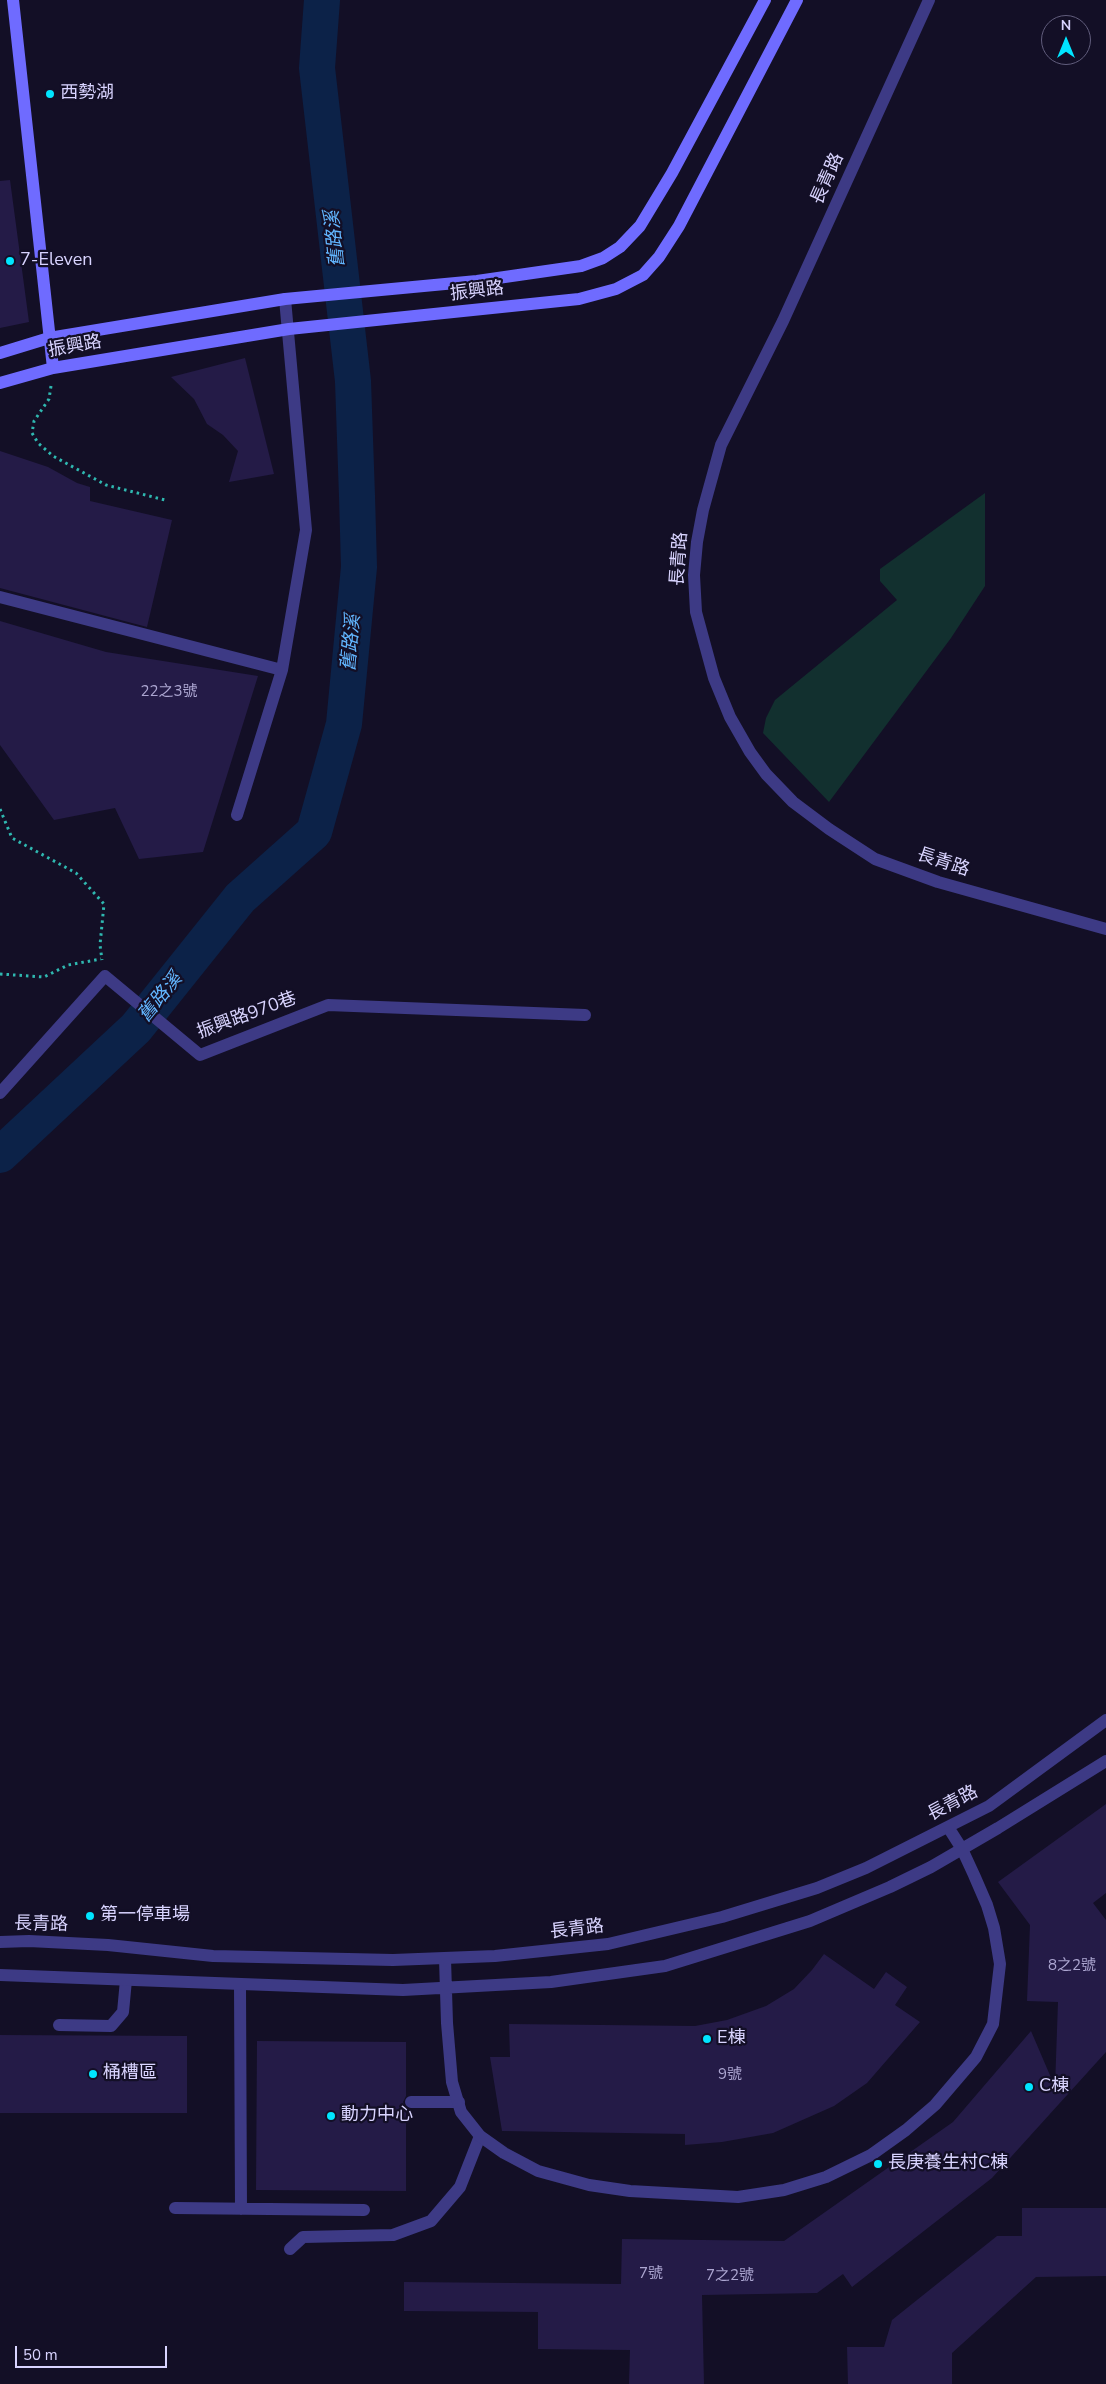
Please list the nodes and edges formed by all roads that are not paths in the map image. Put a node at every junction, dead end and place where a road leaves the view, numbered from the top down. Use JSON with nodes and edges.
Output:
{"nodes":[{"id":1,"x":13,"y":0,"type":"edge"},
{"id":2,"x":765,"y":0,"type":"edge"},
{"id":3,"x":797,"y":0,"type":"edge"},
{"id":4,"x":929,"y":0,"type":"edge"},
{"id":5,"x":285,"y":299,"type":"junction"},
{"id":6,"x":289,"y":329,"type":"junction"},
{"id":7,"x":49,"y":338,"type":"junction"},
{"id":8,"x":0,"y":353,"type":"edge"},
{"id":9,"x":53,"y":368,"type":"junction"},
{"id":10,"x":0,"y":383,"type":"edge"},
{"id":11,"x":0,"y":597,"type":"edge"},
{"id":12,"x":282,"y":670,"type":"junction"},
{"id":13,"x":238,"y":815,"type":"dead end"},
{"id":14,"x":1106,"y":929,"type":"edge"},
{"id":15,"x":585,"y":1015,"type":"dead end"},
{"id":16,"x":0,"y":1093,"type":"edge"},
{"id":17,"x":1106,"y":1720,"type":"edge"},
{"id":18,"x":1106,"y":1761,"type":"edge"},
{"id":19,"x":948,"y":1827,"type":"junction"},
{"id":20,"x":962,"y":1849,"type":"junction"},
{"id":21,"x":0,"y":1942,"type":"edge"},
{"id":22,"x":445,"y":1959,"type":"junction"},
{"id":23,"x":0,"y":1975,"type":"edge"},
{"id":24,"x":126,"y":1980,"type":"junction"},
{"id":25,"x":240,"y":1984,"type":"junction"},
{"id":26,"x":446,"y":1989,"type":"junction"},
{"id":27,"x":58,"y":2025,"type":"dead end"},
{"id":28,"x":410,"y":2102,"type":"dead end"},
{"id":29,"x":459,"y":2102,"type":"junction"},
{"id":30,"x":480,"y":2136,"type":"junction"},
{"id":31,"x":175,"y":2208,"type":"dead end"},
{"id":32,"x":240,"y":2209,"type":"junction"},
{"id":33,"x":364,"y":2210,"type":"dead end"},
{"id":34,"x":290,"y":2249,"type":"dead end"}],
"edges":[{"from":1,"to":7,"type":"street"},
{"from":2,"to":5,"type":"street","name":"振興路"},
{"from":3,"to":6,"type":"street","name":"振興路"},
{"from":4,"to":14,"type":"street","name":"長青路"},
{"from":5,"to":6,"type":"street"},
{"from":5,"to":7,"type":"street","name":"振興路"},
{"from":6,"to":9,"type":"street","name":"振興路"},
{"from":6,"to":12,"type":"street"},
{"from":7,"to":8,"type":"street","name":"振興路"},
{"from":7,"to":9,"type":"street"},
{"from":9,"to":10,"type":"street","name":"振興路"},
{"from":11,"to":12,"type":"street"},
{"from":12,"to":13,"type":"street"},
{"from":15,"to":16,"type":"street","name":"振興路970巷"},
{"from":17,"to":19,"type":"street","name":"長青路"},
{"from":18,"to":20,"type":"street"},
{"from":19,"to":20,"type":"street"},
{"from":19,"to":22,"type":"street","name":"長青路"},
{"from":20,"to":26,"type":"street"},
{"from":20,"to":30,"type":"street"},
{"from":21,"to":22,"type":"street","name":"長青路"},
{"from":22,"to":26,"type":"street"},
{"from":23,"to":24,"type":"street"},
{"from":24,"to":25,"type":"street"},
{"from":24,"to":27,"type":"street"},
{"from":25,"to":26,"type":"street"},
{"from":25,"to":32,"type":"street"},
{"from":26,"to":29,"type":"street"},
{"from":28,"to":29,"type":"street"},
{"from":29,"to":30,"type":"street"},
{"from":30,"to":34,"type":"street"},
{"from":31,"to":32,"type":"street"},
{"from":32,"to":33,"type":"street"}]}
